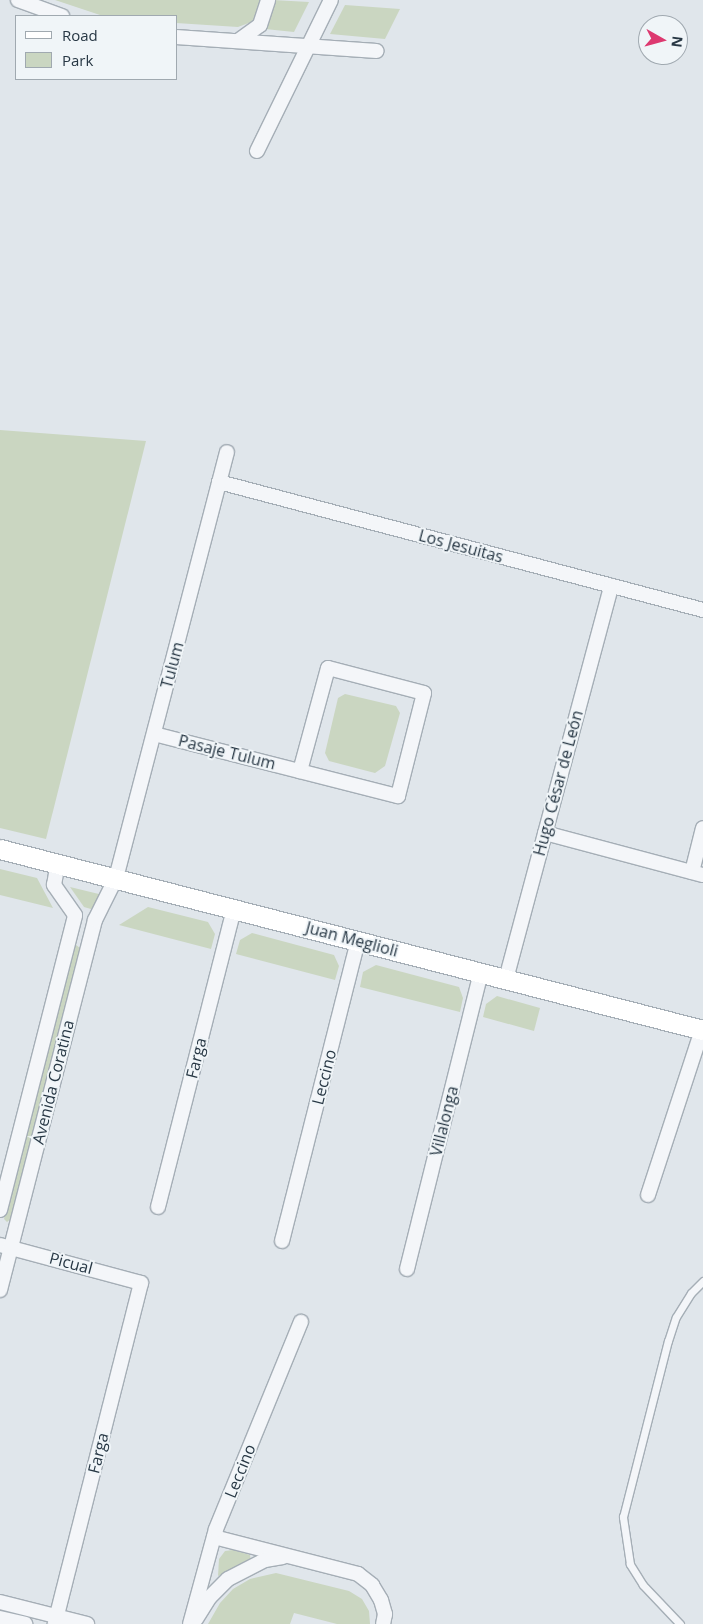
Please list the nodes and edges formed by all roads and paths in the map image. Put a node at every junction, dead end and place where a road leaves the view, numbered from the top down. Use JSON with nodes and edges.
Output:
{"nodes":[{"id":1,"x":18,"y":0,"type":"edge"},
{"id":2,"x":268,"y":0,"type":"edge"},
{"id":3,"x":331,"y":0,"type":"edge"},
{"id":4,"x":59,"y":15,"type":"edge"},
{"id":5,"x":178,"y":37,"type":"edge"},
{"id":6,"x":237,"y":41,"type":"junction"},
{"id":7,"x":309,"y":46,"type":"junction"},
{"id":8,"x":377,"y":51,"type":"dead end"},
{"id":9,"x":257,"y":151,"type":"dead end"},
{"id":10,"x":227,"y":452,"type":"dead end"},
{"id":11,"x":219,"y":482,"type":"junction"},
{"id":12,"x":611,"y":586,"type":"junction"},
{"id":13,"x":703,"y":610,"type":"edge"},
{"id":14,"x":154,"y":734,"type":"junction"},
{"id":15,"x":300,"y":771,"type":"junction"},
{"id":16,"x":703,"y":828,"type":"edge"},
{"id":17,"x":545,"y":833,"type":"junction"},
{"id":18,"x":0,"y":849,"type":"edge"},
{"id":19,"x":58,"y":863,"type":"junction"},
{"id":20,"x":697,"y":873,"type":"edge"},
{"id":21,"x":116,"y":878,"type":"junction"},
{"id":22,"x":234,"y":909,"type":"junction"},
{"id":23,"x":75,"y":915,"type":"junction"},
{"id":24,"x":94,"y":920,"type":"junction"},
{"id":25,"x":358,"y":941,"type":"junction"},
{"id":26,"x":481,"y":973,"type":"junction"},
{"id":27,"x":506,"y":979,"type":"junction"},
{"id":28,"x":702,"y":1030,"type":"edge"},
{"id":29,"x":648,"y":1195,"type":"dead end"},
{"id":30,"x":158,"y":1206,"type":"dead end"},
{"id":31,"x":0,"y":1210,"type":"edge"},
{"id":32,"x":282,"y":1241,"type":"dead end"},
{"id":33,"x":5,"y":1246,"type":"edge"},
{"id":34,"x":406,"y":1269,"type":"dead end"},
{"id":35,"x":703,"y":1281,"type":"edge"},
{"id":36,"x":141,"y":1282,"type":"joint"},
{"id":37,"x":0,"y":1290,"type":"edge"},
{"id":38,"x":301,"y":1322,"type":"dead end"},
{"id":39,"x":214,"y":1537,"type":"junction"},
{"id":40,"x":288,"y":1556,"type":"junction"},
{"id":41,"x":0,"y":1602,"type":"edge"},
{"id":42,"x":0,"y":1618,"type":"edge"},
{"id":43,"x":56,"y":1620,"type":"edge"},
{"id":44,"x":384,"y":1621,"type":"edge"},
{"id":45,"x":25,"y":1624,"type":"edge"},
{"id":46,"x":87,"y":1624,"type":"edge"},
{"id":47,"x":192,"y":1624,"type":"edge"},
{"id":48,"x":680,"y":1624,"type":"edge"}],
"edges":[{"from":1,"to":4,"type":"street"},
{"from":2,"to":6,"type":"street"},
{"from":3,"to":7,"type":"street"},
{"from":5,"to":6,"type":"street"},
{"from":6,"to":7,"type":"street"},
{"from":7,"to":8,"type":"street"},
{"from":7,"to":9,"type":"street"},
{"from":10,"to":11,"type":"street","name":"Tulum"},
{"from":11,"to":12,"type":"street","name":"Los Jesuitas"},
{"from":11,"to":14,"type":"street","name":"Tulum"},
{"from":12,"to":13,"type":"street","name":"Los Jesuitas"},
{"from":12,"to":17,"type":"street","name":"Hugo César de León"},
{"from":14,"to":15,"type":"street","name":"Pasaje Tulum"},
{"from":14,"to":21,"type":"street","name":"Tulum"},
{"from":15,"to":15,"type":"street","name":"Pasaje Tulum"},
{"from":16,"to":20,"type":"street"},
{"from":17,"to":20,"type":"street"},
{"from":17,"to":27,"type":"street","name":"Hugo César de León"},
{"from":18,"to":19,"type":"main road","name":"Juan Meglioli"},
{"from":19,"to":21,"type":"main road","name":"Juan Meglioli"},
{"from":19,"to":23,"type":"street"},
{"from":21,"to":22,"type":"main road","name":"Juan Meglioli"},
{"from":21,"to":24,"type":"street","name":"Avenida Coratina"},
{"from":22,"to":25,"type":"main road","name":"Juan Meglioli"},
{"from":22,"to":30,"type":"street","name":"Farga"},
{"from":23,"to":24,"type":"street"},
{"from":23,"to":31,"type":"street","name":"Avenida Coratina"},
{"from":24,"to":33,"type":"street","name":"Avenida Coratina"},
{"from":25,"to":26,"type":"main road","name":"Juan Meglioli"},
{"from":25,"to":32,"type":"street","name":"Leccino"},
{"from":26,"to":27,"type":"main road","name":"Juan Meglioli"},
{"from":26,"to":34,"type":"street","name":"Villalonga"},
{"from":27,"to":28,"type":"main road","name":"Juan Meglioli"},
{"from":28,"to":29,"type":"street"},
{"from":33,"to":36,"type":"street","name":"Picual"},
{"from":33,"to":37,"type":"street","name":"Avenida Coratina"},
{"from":35,"to":48,"type":"lane"},
{"from":36,"to":43,"type":"street","name":"Farga"},
{"from":38,"to":39,"type":"street","name":"Leccino"},
{"from":39,"to":40,"type":"street"},
{"from":39,"to":47,"type":"street","name":"Leccino"},
{"from":40,"to":44,"type":"street"},
{"from":40,"to":47,"type":"street"},
{"from":41,"to":43,"type":"street"},
{"from":42,"to":45,"type":"street"},
{"from":43,"to":46,"type":"street"}]}
